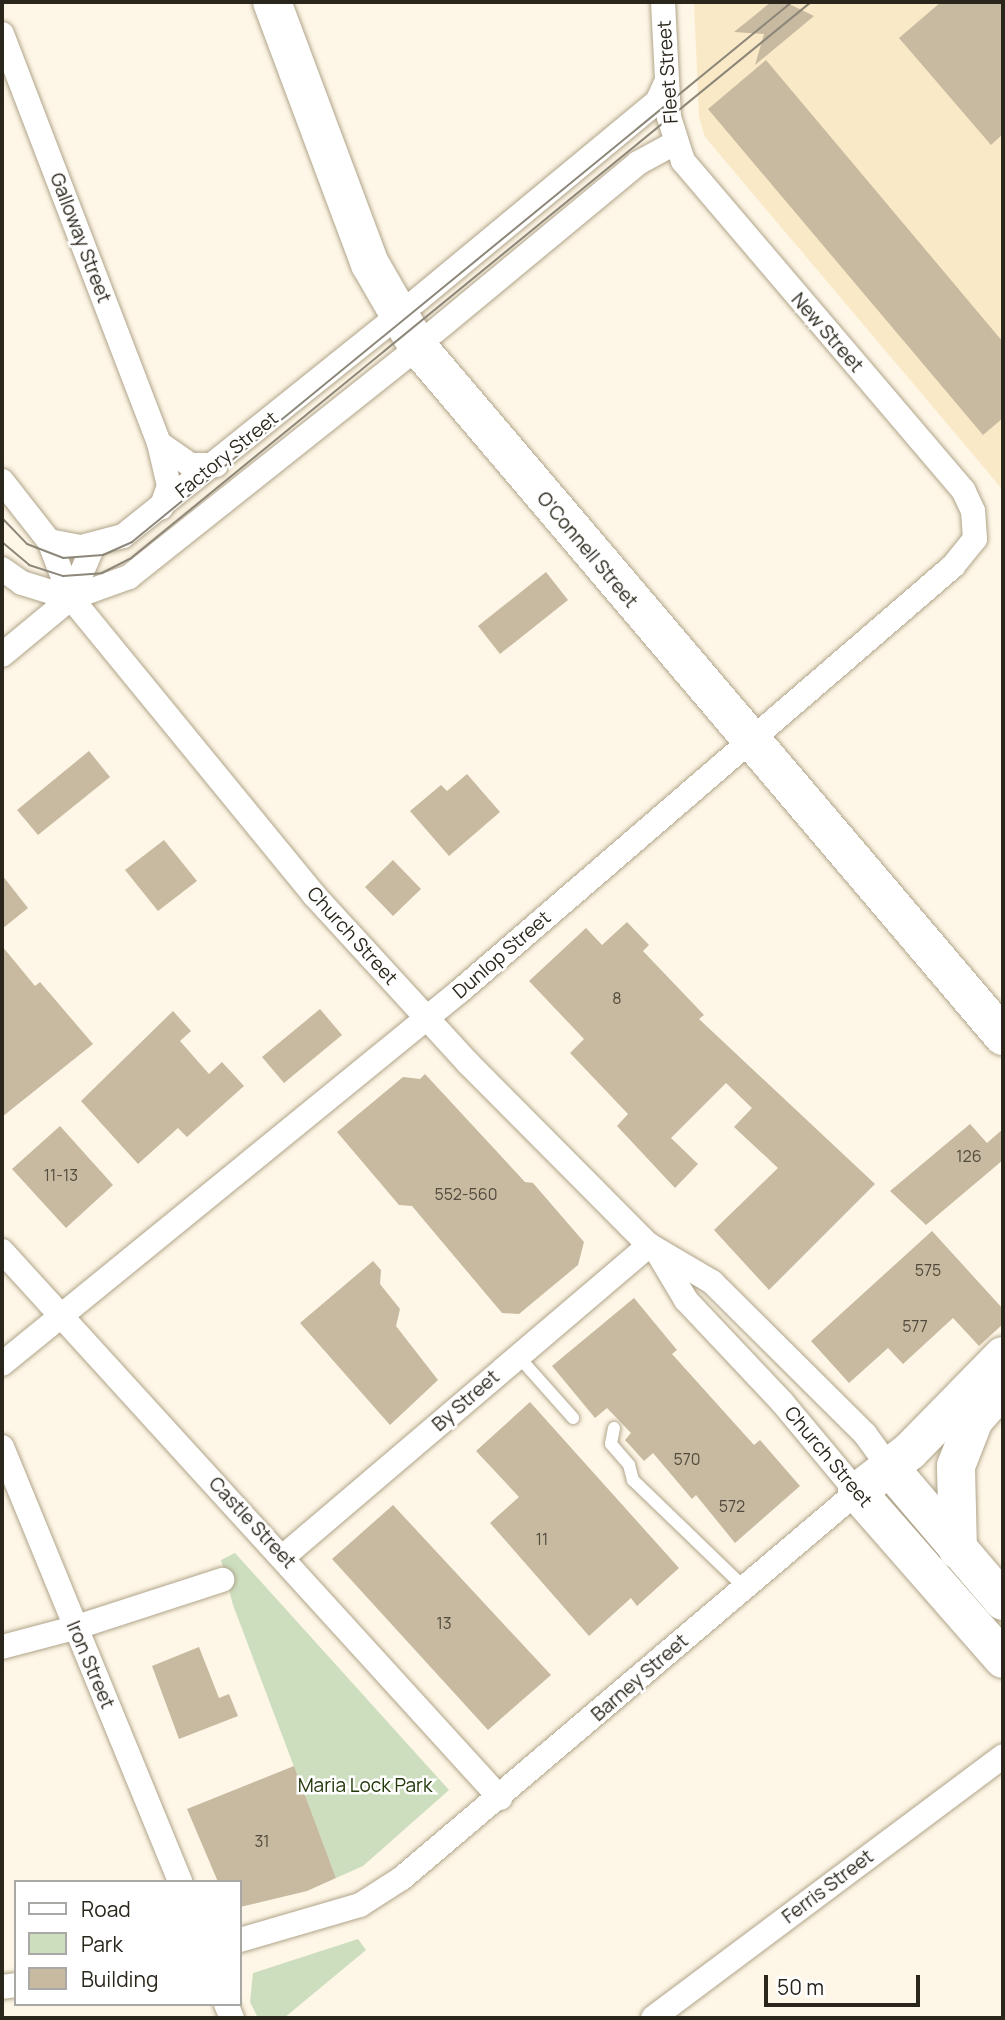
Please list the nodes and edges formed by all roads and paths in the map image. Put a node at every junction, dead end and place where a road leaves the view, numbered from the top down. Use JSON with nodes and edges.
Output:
{"nodes":[{"id":1,"x":272,"y":2,"type":"edge"},
{"id":2,"x":295,"y":2,"type":"edge"},
{"id":3,"x":663,"y":2,"type":"edge"},
{"id":4,"x":2,"y":34,"type":"edge"},
{"id":5,"x":667,"y":80,"type":"junction"},
{"id":6,"x":675,"y":143,"type":"junction"},
{"id":7,"x":416,"y":324,"type":"junction"},
{"id":8,"x":159,"y":443,"type":"junction"},
{"id":9,"x":216,"y":465,"type":"junction"},
{"id":10,"x":2,"y":481,"type":"edge"},
{"id":11,"x":161,"y":508,"type":"junction"},
{"id":12,"x":976,"y":523,"type":"joint"},
{"id":13,"x":49,"y":541,"type":"junction"},
{"id":14,"x":93,"y":546,"type":"junction"},
{"id":15,"x":2,"y":569,"type":"edge"},
{"id":16,"x":71,"y":598,"type":"junction"},
{"id":17,"x":2,"y":655,"type":"edge"},
{"id":18,"x":757,"y":733,"type":"junction"},
{"id":19,"x":1003,"y":1004,"type":"edge"},
{"id":20,"x":427,"y":1018,"type":"junction"},
{"id":21,"x":1003,"y":1036,"type":"edge"},
{"id":22,"x":653,"y":1249,"type":"junction"},
{"id":23,"x":2,"y":1251,"type":"edge"},
{"id":24,"x":60,"y":1316,"type":"junction"},
{"id":25,"x":519,"y":1356,"type":"junction"},
{"id":26,"x":1003,"y":1356,"type":"edge"},
{"id":27,"x":2,"y":1364,"type":"edge"},
{"id":28,"x":1003,"y":1387,"type":"edge"},
{"id":29,"x":573,"y":1418,"type":"dead end"},
{"id":30,"x":614,"y":1428,"type":"dead end"},
{"id":31,"x":2,"y":1447,"type":"edge"},
{"id":32,"x":889,"y":1468,"type":"junction"},
{"id":33,"x":857,"y":1492,"type":"junction"},
{"id":34,"x":958,"y":1550,"type":"junction"},
{"id":35,"x":284,"y":1556,"type":"junction"},
{"id":36,"x":222,"y":1580,"type":"dead end"},
{"id":37,"x":746,"y":1588,"type":"junction"},
{"id":38,"x":1003,"y":1601,"type":"edge"},
{"id":39,"x":74,"y":1628,"type":"junction"},
{"id":40,"x":2,"y":1647,"type":"edge"},
{"id":41,"x":1003,"y":1659,"type":"edge"},
{"id":42,"x":1003,"y":1756,"type":"edge"},
{"id":43,"x":500,"y":1798,"type":"junction"},
{"id":44,"x":179,"y":1880,"type":"edge"},
{"id":45,"x":242,"y":1939,"type":"edge"},
{"id":46,"x":653,"y":2018,"type":"edge"}],
"edges":[{"from":1,"to":7,"type":"main road","name":"O'Connell Street"},
{"from":2,"to":7,"type":"main road","name":"O'Connell Street"},
{"from":3,"to":5,"type":"street","name":"Fleet Street"},
{"from":4,"to":8,"type":"street","name":"Galloway Street"},
{"from":5,"to":6,"type":"street","name":"Fleet Street"},
{"from":5,"to":7,"type":"street","name":"Factory Street"},
{"from":6,"to":7,"type":"street","name":"Factory Street"},
{"from":6,"to":12,"type":"street","name":"New Street"},
{"from":7,"to":9,"type":"street","name":"Factory Street"},
{"from":7,"to":16,"type":"street","name":"Factory Street"},
{"from":7,"to":18,"type":"main road","name":"O'Connell Street"},
{"from":8,"to":9,"type":"street"},
{"from":8,"to":11,"type":"street","name":"Galloway Street"},
{"from":9,"to":11,"type":"street","name":"Factory Street"},
{"from":10,"to":13,"type":"street","name":"Church Street"},
{"from":11,"to":14,"type":"street","name":"Factory Street"},
{"from":12,"to":18,"type":"street","name":"Dunlop Street"},
{"from":13,"to":14,"type":"street"},
{"from":13,"to":16,"type":"street","name":"Church Street"},
{"from":14,"to":16,"type":"street","name":"Factory Street"},
{"from":15,"to":16,"type":"street"},
{"from":16,"to":17,"type":"street","name":"Factory Street"},
{"from":16,"to":20,"type":"street","name":"Church Street"},
{"from":18,"to":19,"type":"main road","name":"O'Connell Street"},
{"from":18,"to":20,"type":"street","name":"Dunlop Street"},
{"from":18,"to":21,"type":"main road","name":"O'Connell Street"},
{"from":20,"to":22,"type":"street","name":"Church Street"},
{"from":20,"to":24,"type":"street","name":"Dunlop Street"},
{"from":22,"to":25,"type":"street","name":"By Street"},
{"from":22,"to":32,"type":"street","name":"Church Street"},
{"from":22,"to":33,"type":"street","name":"Church Street"},
{"from":23,"to":24,"type":"street","name":"Castle Street"},
{"from":24,"to":27,"type":"street","name":"Dunlop Street"},
{"from":24,"to":35,"type":"street","name":"Castle Street"},
{"from":25,"to":29,"type":"lane"},
{"from":25,"to":35,"type":"street","name":"By Street"},
{"from":26,"to":32,"type":"main road","name":"Barney Street"},
{"from":28,"to":34,"type":"main road"},
{"from":30,"to":37,"type":"lane"},
{"from":31,"to":39,"type":"street","name":"Iron Street"},
{"from":32,"to":33,"type":"main road","name":"Barney Street"},
{"from":32,"to":34,"type":"main road","name":"Church Street"},
{"from":33,"to":37,"type":"street","name":"Barney Street"},
{"from":33,"to":41,"type":"main road","name":"Church Street"},
{"from":34,"to":38,"type":"main road","name":"Church Street"},
{"from":35,"to":43,"type":"street","name":"Castle Street"},
{"from":36,"to":39,"type":"street"},
{"from":37,"to":43,"type":"street","name":"Barney Street"},
{"from":39,"to":40,"type":"street"},
{"from":39,"to":44,"type":"street","name":"Iron Street"},
{"from":42,"to":46,"type":"street","name":"Ferris Street"},
{"from":43,"to":45,"type":"street","name":"Barney Street"}]}
